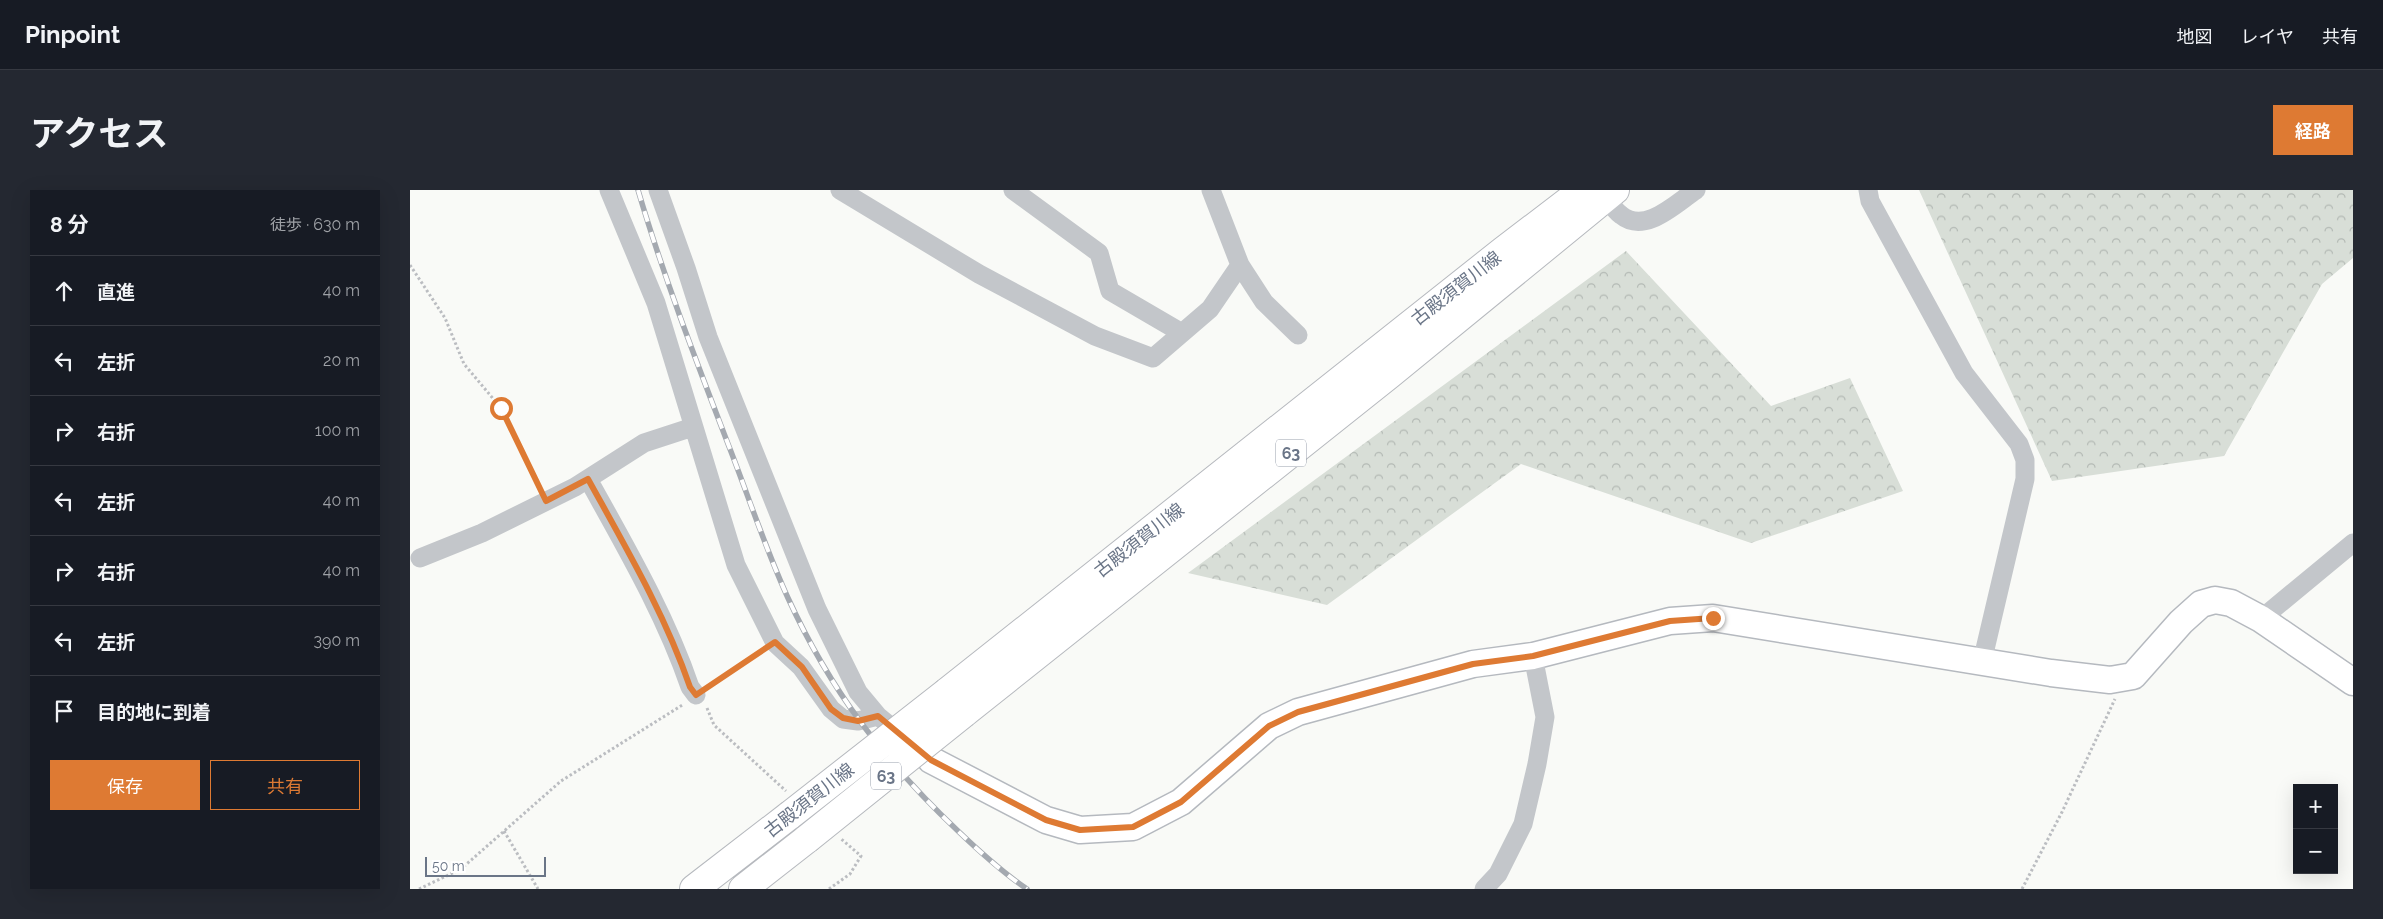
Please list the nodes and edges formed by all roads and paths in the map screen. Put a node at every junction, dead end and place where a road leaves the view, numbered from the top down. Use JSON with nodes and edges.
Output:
{"nodes":[{"id":1,"x":609,"y":190,"type":"edge"},
{"id":2,"x":658,"y":190,"type":"edge"},
{"id":3,"x":840,"y":190,"type":"edge"},
{"id":4,"x":1013,"y":190,"type":"edge"},
{"id":5,"x":1211,"y":190,"type":"edge"},
{"id":6,"x":1696,"y":190,"type":"edge"},
{"id":7,"x":1868,"y":190,"type":"edge"},
{"id":8,"x":1602,"y":192,"type":"edge"},
{"id":9,"x":410,"y":264,"type":"edge"},
{"id":10,"x":1240,"y":265,"type":"junction"},
{"id":11,"x":1182,"y":333,"type":"junction"},
{"id":12,"x":1298,"y":335,"type":"dead end"},
{"id":13,"x":693,"y":427,"type":"junction"},
{"id":14,"x":588,"y":479,"type":"junction"},
{"id":15,"x":546,"y":501,"type":"junction"},
{"id":16,"x":2353,"y":544,"type":"edge"},
{"id":17,"x":420,"y":558,"type":"dead end"},
{"id":18,"x":2261,"y":619,"type":"junction"},
{"id":19,"x":775,"y":642,"type":"junction"},
{"id":20,"x":1533,"y":656,"type":"junction"},
{"id":21,"x":1982,"y":662,"type":"junction"},
{"id":22,"x":2110,"y":680,"type":"junction"},
{"id":23,"x":2353,"y":682,"type":"edge"},
{"id":24,"x":696,"y":695,"type":"junction"},
{"id":25,"x":878,"y":716,"type":"junction"},
{"id":26,"x":931,"y":760,"type":"joint"},
{"id":27,"x":504,"y":831,"type":"junction"},
{"id":28,"x":1494,"y":885,"type":"edge"},
{"id":29,"x":419,"y":889,"type":"edge"},
{"id":30,"x":538,"y":889,"type":"edge"},
{"id":31,"x":694,"y":889,"type":"edge"},
{"id":32,"x":743,"y":889,"type":"edge"},
{"id":33,"x":2022,"y":889,"type":"edge"}],
"edges":[{"from":1,"to":13,"type":"street"},
{"from":2,"to":25,"type":"street"},
{"from":3,"to":11,"type":"street"},
{"from":4,"to":11,"type":"street"},
{"from":5,"to":10,"type":"street"},
{"from":6,"to":8,"type":"street"},
{"from":7,"to":21,"type":"street"},
{"from":8,"to":31,"type":"main road","name":"古殿須賀川線","number":"63","bridge":true},
{"from":8,"to":32,"type":"main road","name":"古殿須賀川線","number":"63","bridge":true},
{"from":9,"to":15,"type":"path"},
{"from":10,"to":11,"type":"street"},
{"from":10,"to":12,"type":"street"},
{"from":13,"to":14,"type":"street"},
{"from":13,"to":19,"type":"street"},
{"from":14,"to":15,"type":"street"},
{"from":14,"to":24,"type":"street"},
{"from":15,"to":17,"type":"street"},
{"from":16,"to":18,"type":"street"},
{"from":18,"to":22,"type":"street"},
{"from":18,"to":23,"type":"street"},
{"from":19,"to":24,"type":"path"},
{"from":19,"to":25,"type":"street"},
{"from":20,"to":21,"type":"street"},
{"from":20,"to":26,"type":"street"},
{"from":20,"to":28,"type":"street"},
{"from":21,"to":22,"type":"street"},
{"from":22,"to":33,"type":"path"},
{"from":24,"to":27,"type":"path"},
{"from":25,"to":26,"type":"street"},
{"from":27,"to":29,"type":"path"},
{"from":27,"to":30,"type":"path"}]}
